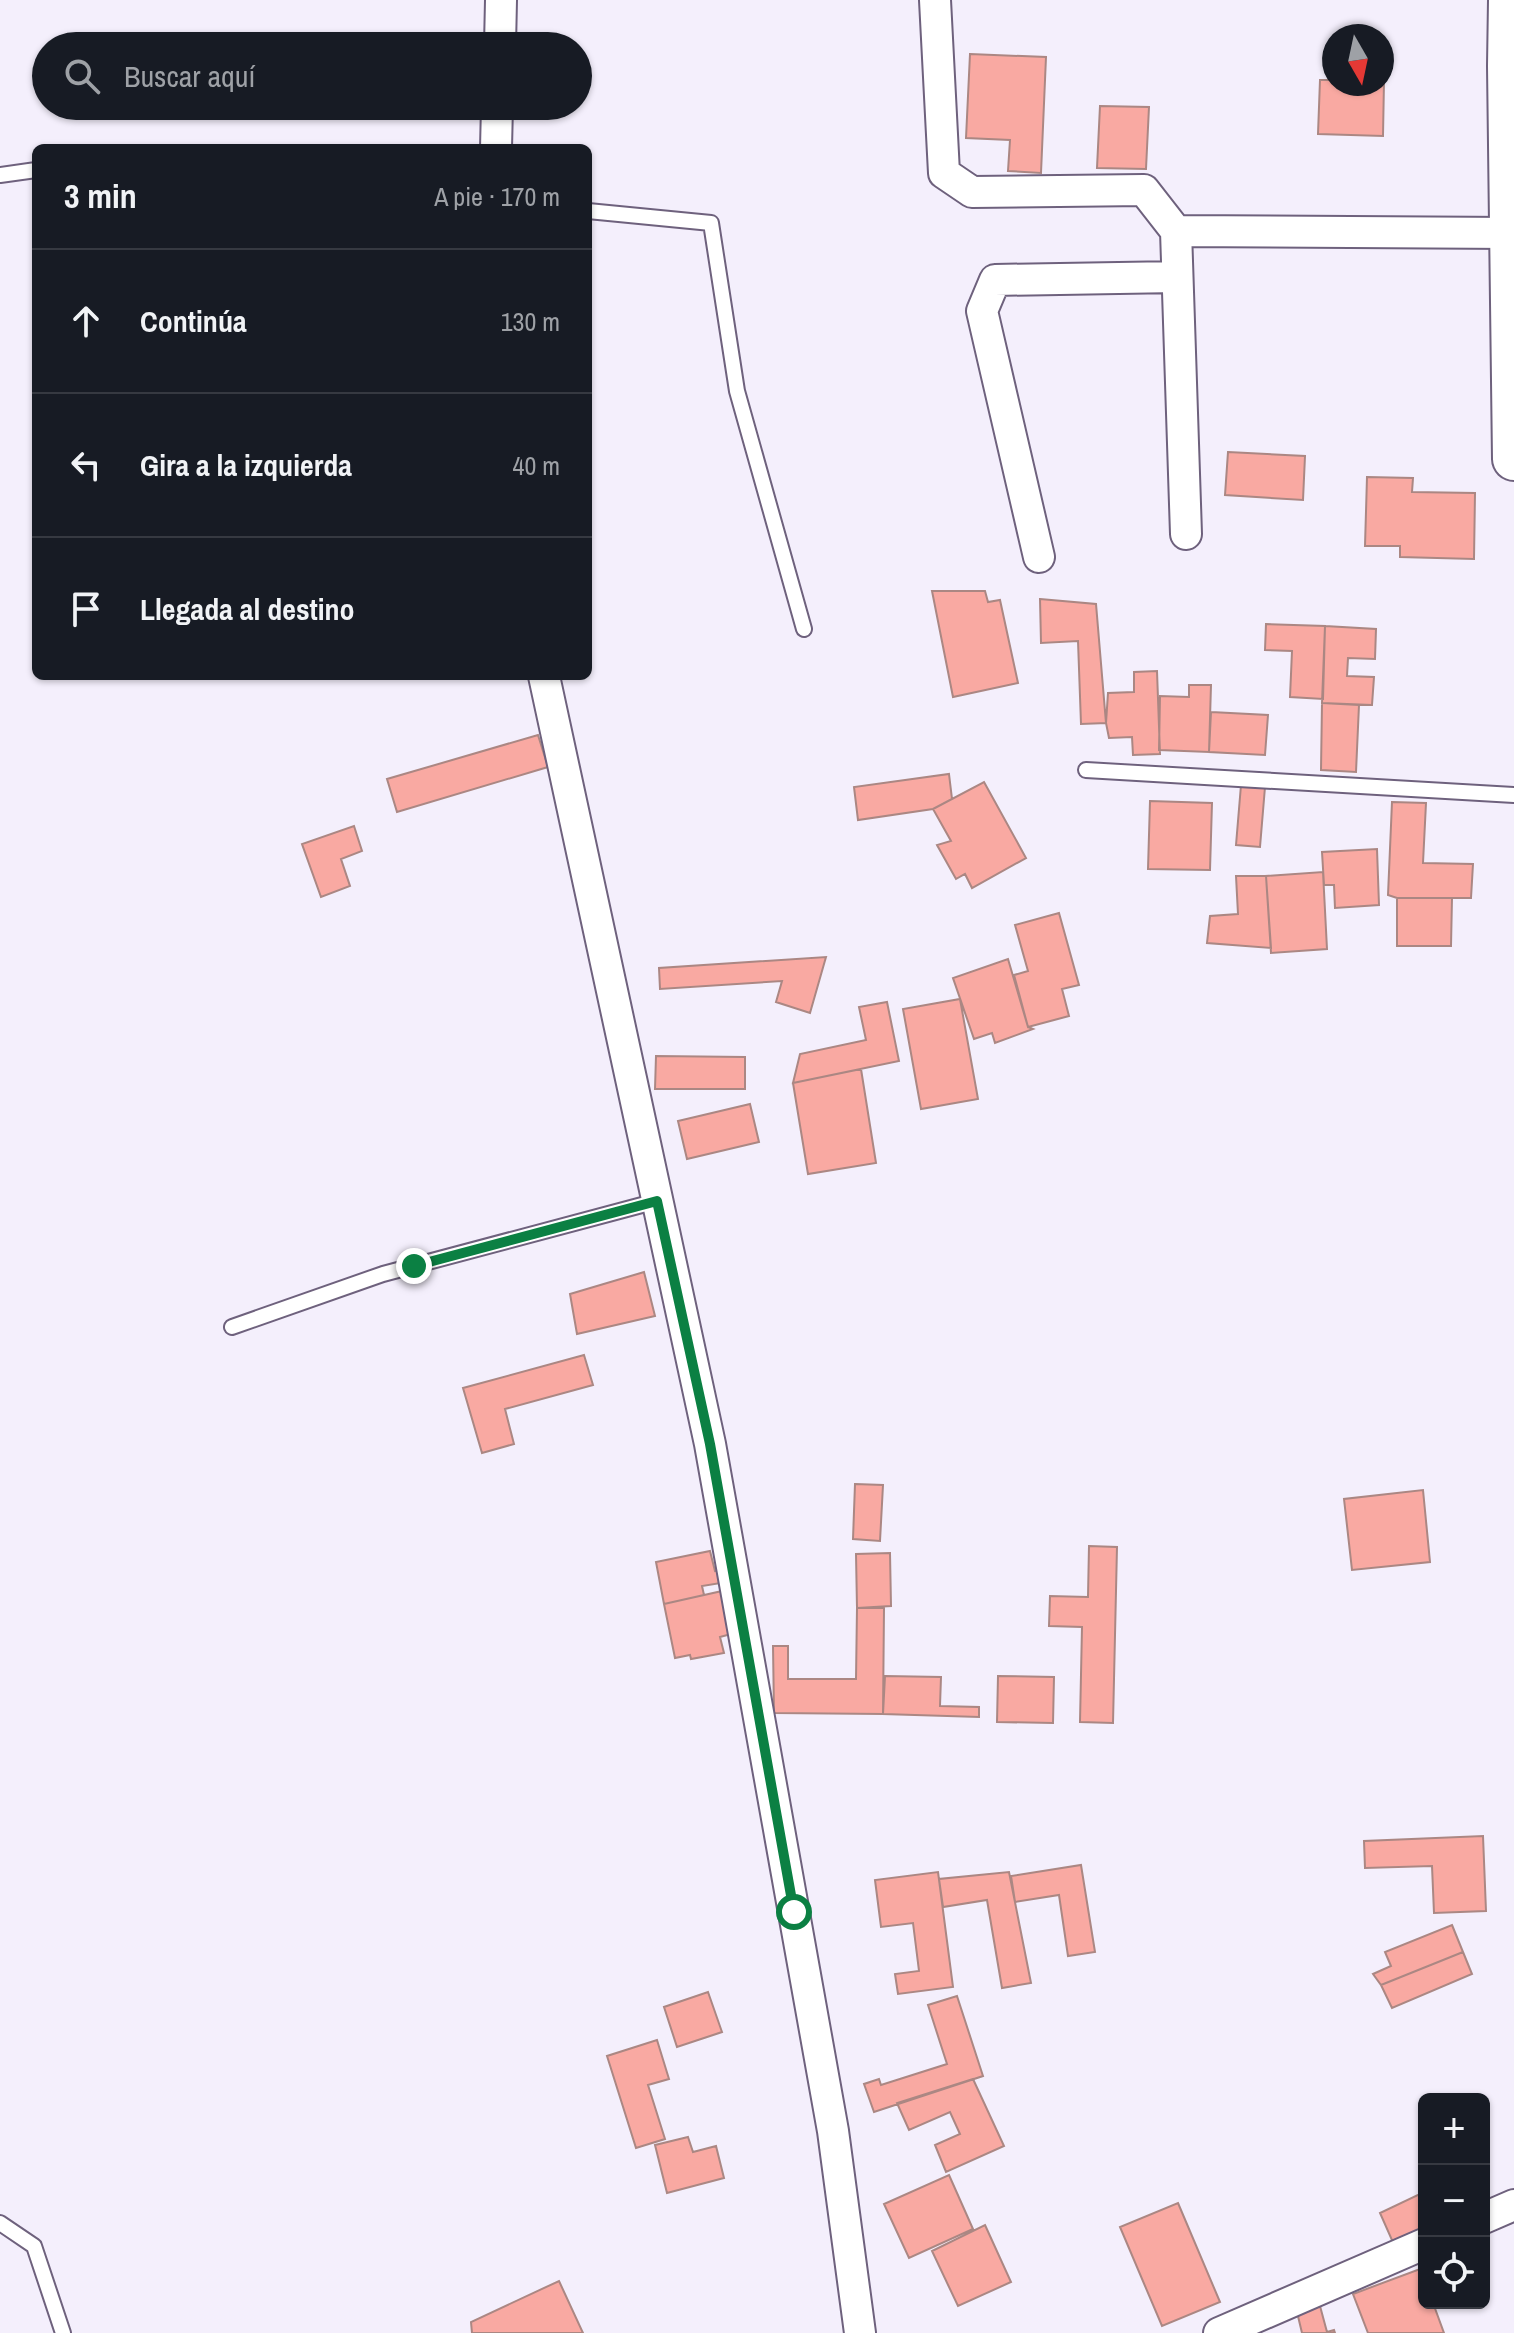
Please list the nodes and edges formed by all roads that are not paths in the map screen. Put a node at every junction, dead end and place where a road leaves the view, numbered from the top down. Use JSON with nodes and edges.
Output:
{"nodes":[{"id":1,"x":501,"y":0,"type":"edge"},
{"id":2,"x":935,"y":0,"type":"edge"},
{"id":3,"x":1510,"y":0,"type":"edge"},
{"id":4,"x":500,"y":32,"type":"edge"},
{"id":5,"x":1511,"y":66,"type":"edge"},
{"id":6,"x":497,"y":120,"type":"edge"},
{"id":7,"x":496,"y":144,"type":"edge"},
{"id":8,"x":32,"y":171,"type":"edge"},
{"id":9,"x":0,"y":175,"type":"edge"},
{"id":10,"x":592,"y":211,"type":"edge"},
{"id":11,"x":1176,"y":231,"type":"junction"},
{"id":12,"x":1512,"y":233,"type":"junction"},
{"id":13,"x":1177,"y":277,"type":"junction"},
{"id":14,"x":1514,"y":459,"type":"edge"},
{"id":15,"x":1186,"y":534,"type":"dead end"},
{"id":16,"x":1039,"y":557,"type":"dead end"},
{"id":17,"x":804,"y":629,"type":"dead end"},
{"id":18,"x":545,"y":680,"type":"edge"},
{"id":19,"x":1086,"y":770,"type":"dead end"},
{"id":20,"x":1514,"y":795,"type":"edge"},
{"id":21,"x":657,"y":1201,"type":"junction"},
{"id":22,"x":232,"y":1327,"type":"dead end"},
{"id":23,"x":1514,"y":2205,"type":"edge"},
{"id":24,"x":1490,"y":2215,"type":"edge"},
{"id":25,"x":0,"y":2223,"type":"edge"},
{"id":26,"x":1418,"y":2247,"type":"edge"},
{"id":27,"x":63,"y":2333,"type":"edge"},
{"id":28,"x":860,"y":2333,"type":"edge"},
{"id":29,"x":1219,"y":2333,"type":"edge"}],
"edges":[{"from":1,"to":4,"type":"street"},
{"from":2,"to":11,"type":"street"},
{"from":3,"to":5,"type":"main road"},
{"from":5,"to":12,"type":"main road"},
{"from":6,"to":7,"type":"street"},
{"from":8,"to":9,"type":"lane"},
{"from":10,"to":17,"type":"lane"},
{"from":11,"to":12,"type":"street"},
{"from":11,"to":13,"type":"street"},
{"from":12,"to":14,"type":"main road"},
{"from":13,"to":15,"type":"street"},
{"from":13,"to":16,"type":"street"},
{"from":18,"to":21,"type":"street"},
{"from":19,"to":20,"type":"lane"},
{"from":21,"to":22,"type":"lane"},
{"from":21,"to":28,"type":"street"},
{"from":23,"to":24,"type":"street"},
{"from":25,"to":27,"type":"lane"},
{"from":26,"to":29,"type":"street"}]}
